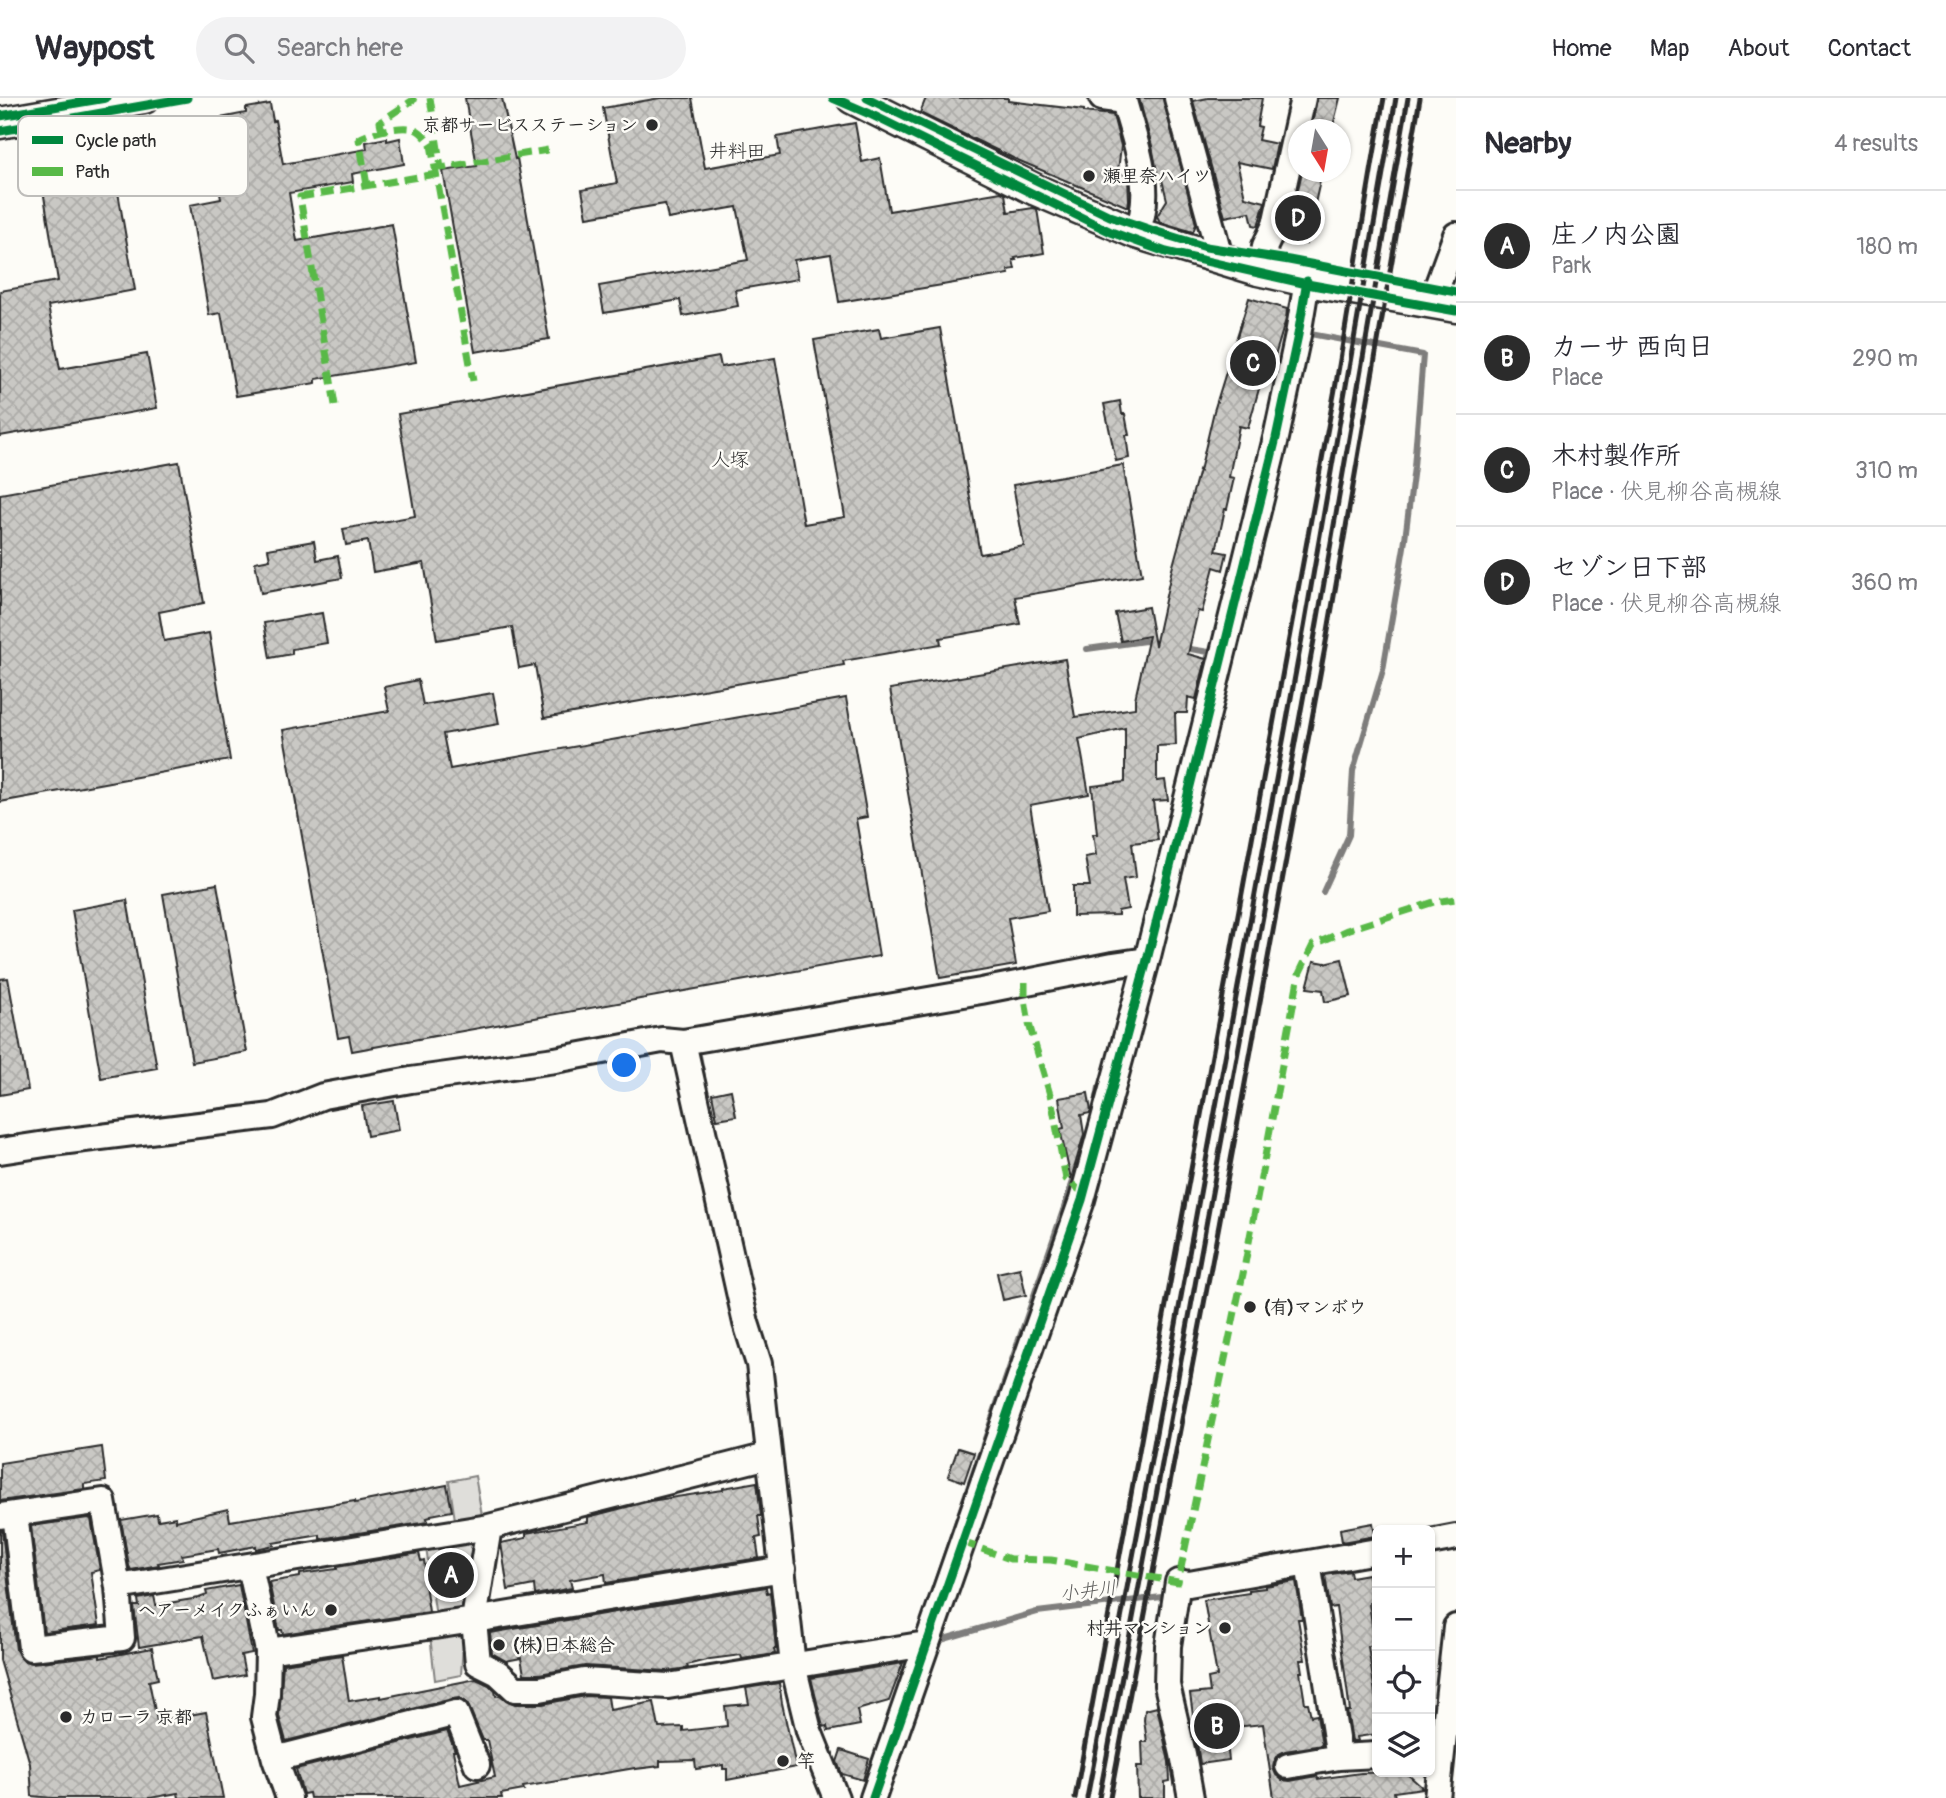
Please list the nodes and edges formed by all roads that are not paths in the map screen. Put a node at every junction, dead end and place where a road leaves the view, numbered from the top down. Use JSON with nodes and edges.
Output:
{"nodes":[{"id":1,"x":144,"y":98,"type":"edge"},
{"id":2,"x":852,"y":98,"type":"edge"},
{"id":3,"x":1102,"y":98,"type":"edge"},
{"id":4,"x":1177,"y":98,"type":"edge"},
{"id":5,"x":1303,"y":98,"type":"edge"},
{"id":6,"x":40,"y":116,"type":"edge"},
{"id":7,"x":18,"y":120,"type":"edge"},
{"id":8,"x":0,"y":123,"type":"edge"},
{"id":9,"x":1136,"y":233,"type":"junction"},
{"id":10,"x":1456,"y":235,"type":"edge"},
{"id":11,"x":1220,"y":257,"type":"junction"},
{"id":12,"x":1263,"y":262,"type":"junction"},
{"id":13,"x":1307,"y":281,"type":"junction"},
{"id":14,"x":1449,"y":298,"type":"edge"},
{"id":15,"x":1147,"y":960,"type":"junction"},
{"id":16,"x":683,"y":1042,"type":"junction"},
{"id":17,"x":0,"y":1151,"type":"edge"},
{"id":18,"x":768,"y":1457,"type":"junction"},
{"id":19,"x":7,"y":1515,"type":"edge"},
{"id":20,"x":489,"y":1527,"type":"junction"},
{"id":21,"x":1456,"y":1537,"type":"edge"},
{"id":22,"x":1435,"y":1541,"type":"edge"},
{"id":23,"x":1372,"y":1552,"type":"edge"},
{"id":24,"x":1308,"y":1563,"type":"junction"},
{"id":25,"x":250,"y":1566,"type":"junction"},
{"id":26,"x":783,"y":1569,"type":"junction"},
{"id":27,"x":118,"y":1587,"type":"junction"},
{"id":28,"x":474,"y":1620,"type":"junction"},
{"id":29,"x":1456,"y":1627,"type":"edge"},
{"id":30,"x":926,"y":1644,"type":"junction"},
{"id":31,"x":268,"y":1651,"type":"junction"},
{"id":32,"x":793,"y":1665,"type":"junction"},
{"id":33,"x":1372,"y":1755,"type":"edge"},
{"id":34,"x":1339,"y":1757,"type":"junction"},
{"id":35,"x":275,"y":1759,"type":"junction"},
{"id":36,"x":477,"y":1765,"type":"dead end"},
{"id":37,"x":1288,"y":1766,"type":"dead end"},
{"id":38,"x":1433,"y":1785,"type":"edge"},
{"id":39,"x":289,"y":1798,"type":"edge"},
{"id":40,"x":836,"y":1798,"type":"edge"},
{"id":41,"x":873,"y":1798,"type":"edge"},
{"id":42,"x":1191,"y":1798,"type":"edge"}],
"edges":[{"from":1,"to":6,"type":"main road"},
{"from":2,"to":9,"type":"main road"},
{"from":3,"to":9,"type":"street"},
{"from":4,"to":11,"type":"street"},
{"from":5,"to":12,"type":"street"},
{"from":7,"to":8,"type":"main road"},
{"from":9,"to":11,"type":"main road"},
{"from":10,"to":14,"type":"street"},
{"from":11,"to":12,"type":"main road"},
{"from":11,"to":13,"type":"main road"},
{"from":12,"to":14,"type":"main road"},
{"from":13,"to":14,"type":"main road"},
{"from":13,"to":15,"type":"street"},
{"from":15,"to":16,"type":"street"},
{"from":15,"to":30,"type":"street"},
{"from":16,"to":17,"type":"street"},
{"from":16,"to":18,"type":"street"},
{"from":18,"to":20,"type":"street"},
{"from":18,"to":26,"type":"street"},
{"from":19,"to":27,"type":"street"},
{"from":19,"to":27,"type":"street"},
{"from":20,"to":25,"type":"street"},
{"from":20,"to":28,"type":"street"},
{"from":21,"to":22,"type":"street"},
{"from":23,"to":24,"type":"street"},
{"from":24,"to":34,"type":"street"},
{"from":24,"to":42,"type":"street"},
{"from":25,"to":27,"type":"street"},
{"from":25,"to":31,"type":"street"},
{"from":26,"to":28,"type":"street"},
{"from":26,"to":32,"type":"street"},
{"from":28,"to":31,"type":"street"},
{"from":28,"to":32,"type":"street"},
{"from":29,"to":38,"type":"street"},
{"from":30,"to":32,"type":"street"},
{"from":30,"to":41,"type":"street"},
{"from":31,"to":35,"type":"street"},
{"from":32,"to":40,"type":"street"},
{"from":33,"to":34,"type":"street"},
{"from":34,"to":37,"type":"street"},
{"from":35,"to":36,"type":"street"},
{"from":35,"to":39,"type":"street"}]}
